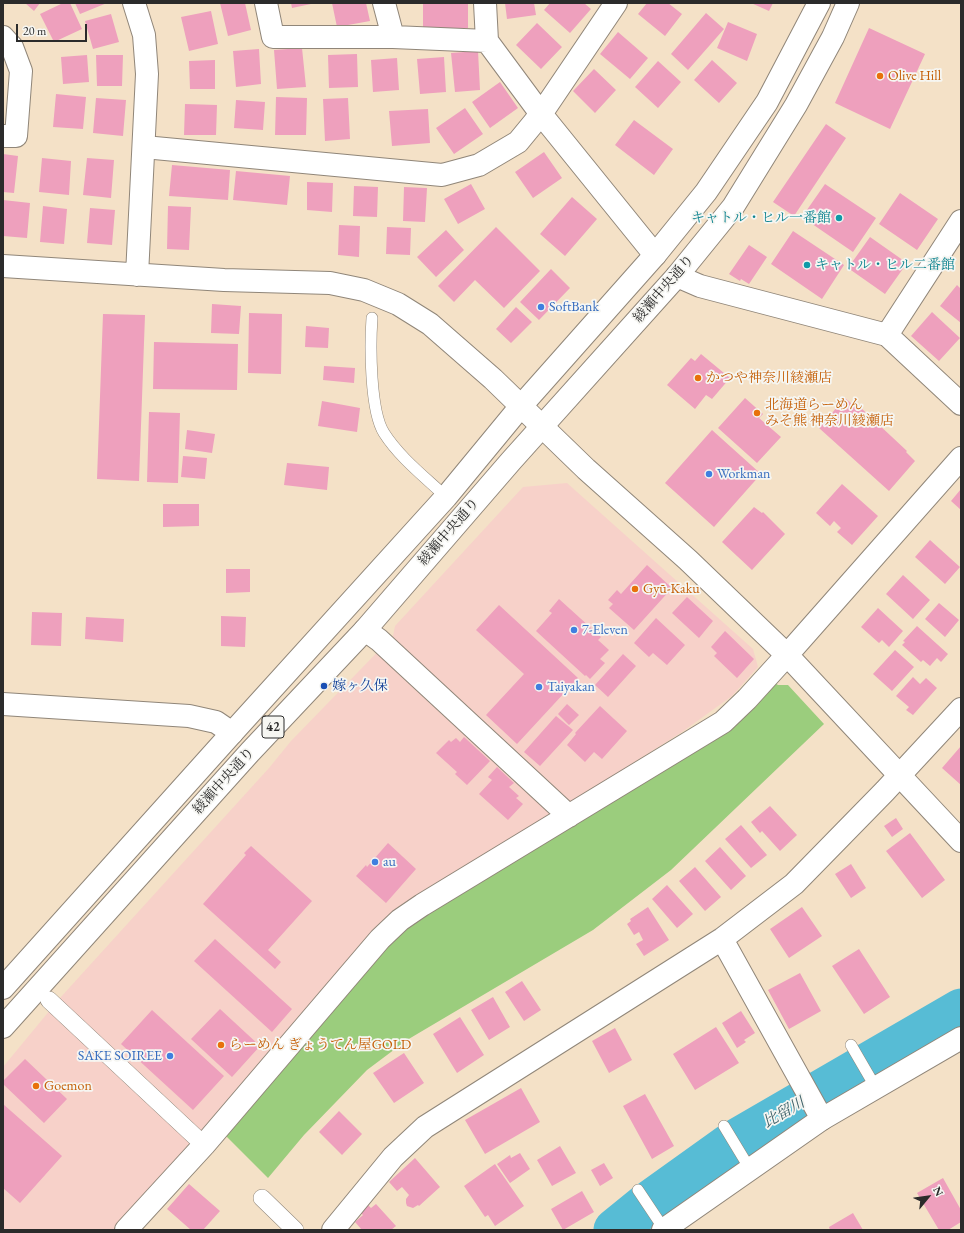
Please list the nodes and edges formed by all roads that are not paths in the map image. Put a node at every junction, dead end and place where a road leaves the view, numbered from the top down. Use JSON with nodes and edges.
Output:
{"nodes":[{"id":1,"x":134,"y":3,"type":"edge"},
{"id":2,"x":266,"y":3,"type":"edge"},
{"id":3,"x":384,"y":3,"type":"edge"},
{"id":4,"x":485,"y":3,"type":"edge"},
{"id":5,"x":616,"y":3,"type":"edge"},
{"id":6,"x":819,"y":3,"type":"edge"},
{"id":7,"x":848,"y":3,"type":"edge"},
{"id":8,"x":3,"y":37,"type":"edge"},
{"id":9,"x":393,"y":37,"type":"junction"},
{"id":10,"x":488,"y":41,"type":"junction"},
{"id":11,"x":541,"y":114,"type":"junction"},
{"id":12,"x":3,"y":136,"type":"edge"},
{"id":13,"x":144,"y":146,"type":"junction"},
{"id":14,"x":961,"y":221,"type":"edge"},
{"id":15,"x":655,"y":255,"type":"junction"},
{"id":16,"x":3,"y":266,"type":"edge"},
{"id":17,"x":137,"y":275,"type":"junction"},
{"id":18,"x":677,"y":276,"type":"junction"},
{"id":19,"x":372,"y":318,"type":"dead end"},
{"id":20,"x":887,"y":335,"type":"junction"},
{"id":21,"x":961,"y":404,"type":"edge"},
{"id":22,"x":521,"y":406,"type":"junction"},
{"id":23,"x":542,"y":426,"type":"junction"},
{"id":24,"x":961,"y":458,"type":"edge"},
{"id":25,"x":446,"y":497,"type":"junction"},
{"id":26,"x":365,"y":630,"type":"junction"},
{"id":27,"x":787,"y":655,"type":"junction"},
{"id":28,"x":3,"y":704,"type":"edge"},
{"id":29,"x":961,"y":709,"type":"edge"},
{"id":30,"x":232,"y":733,"type":"junction"},
{"id":31,"x":899,"y":774,"type":"junction"},
{"id":32,"x":569,"y":816,"type":"junction"},
{"id":33,"x":961,"y":841,"type":"edge"},
{"id":34,"x":722,"y":939,"type":"junction"},
{"id":35,"x":3,"y":988,"type":"edge"},
{"id":36,"x":49,"y":1000,"type":"dead end"},
{"id":37,"x":3,"y":1027,"type":"edge"},
{"id":38,"x":961,"y":1038,"type":"edge"},
{"id":39,"x":852,"y":1045,"type":"dead end"},
{"id":40,"x":873,"y":1082,"type":"junction"},
{"id":41,"x":818,"y":1114,"type":"junction"},
{"id":42,"x":724,"y":1126,"type":"dead end"},
{"id":43,"x":204,"y":1145,"type":"junction"},
{"id":44,"x":746,"y":1162,"type":"junction"},
{"id":45,"x":638,"y":1190,"type":"dead end"},
{"id":46,"x":262,"y":1198,"type":"dead end"},
{"id":47,"x":661,"y":1225,"type":"edge"},
{"id":48,"x":126,"y":1230,"type":"edge"},
{"id":49,"x":295,"y":1230,"type":"edge"},
{"id":50,"x":333,"y":1230,"type":"edge"}],
"edges":[{"from":1,"to":13,"type":"street"},
{"from":2,"to":9,"type":"street"},
{"from":3,"to":9,"type":"street"},
{"from":4,"to":10,"type":"street"},
{"from":5,"to":11,"type":"street"},
{"from":6,"to":15,"type":"street","name":"綾瀬中央通り","number":"42"},
{"from":7,"to":18,"type":"street","name":"綾瀬中央通り","number":"42"},
{"from":8,"to":12,"type":"street"},
{"from":9,"to":10,"type":"street"},
{"from":10,"to":11,"type":"street"},
{"from":11,"to":13,"type":"street"},
{"from":11,"to":15,"type":"street"},
{"from":13,"to":17,"type":"street"},
{"from":14,"to":20,"type":"street"},
{"from":15,"to":22,"type":"street","name":"綾瀬中央通り","number":"42"},
{"from":16,"to":17,"type":"street"},
{"from":17,"to":22,"type":"street"},
{"from":18,"to":20,"type":"street"},
{"from":18,"to":23,"type":"street","name":"綾瀬中央通り","number":"42"},
{"from":19,"to":25,"type":"lane"},
{"from":20,"to":21,"type":"street"},
{"from":22,"to":23,"type":"street"},
{"from":22,"to":25,"type":"street","name":"綾瀬中央通り","number":"42"},
{"from":23,"to":26,"type":"street","name":"綾瀬中央通り","number":"42"},
{"from":23,"to":27,"type":"street"},
{"from":24,"to":27,"type":"street"},
{"from":25,"to":30,"type":"street","name":"綾瀬中央通り","number":"42"},
{"from":26,"to":32,"type":"street"},
{"from":26,"to":37,"type":"street","name":"綾瀬中央通り","number":"42"},
{"from":27,"to":31,"type":"street"},
{"from":27,"to":32,"type":"street"},
{"from":28,"to":30,"type":"street"},
{"from":29,"to":31,"type":"street"},
{"from":30,"to":35,"type":"street","name":"綾瀬中央通り","number":"42"},
{"from":31,"to":33,"type":"street"},
{"from":31,"to":34,"type":"street"},
{"from":32,"to":43,"type":"street"},
{"from":34,"to":41,"type":"street"},
{"from":34,"to":50,"type":"street"},
{"from":36,"to":43,"type":"street"},
{"from":38,"to":40,"type":"street"},
{"from":39,"to":40,"type":"lane"},
{"from":40,"to":41,"type":"street"},
{"from":41,"to":44,"type":"street"},
{"from":42,"to":44,"type":"lane"},
{"from":43,"to":48,"type":"street"},
{"from":44,"to":47,"type":"street"},
{"from":45,"to":47,"type":"lane"},
{"from":46,"to":49,"type":"street"}]}
